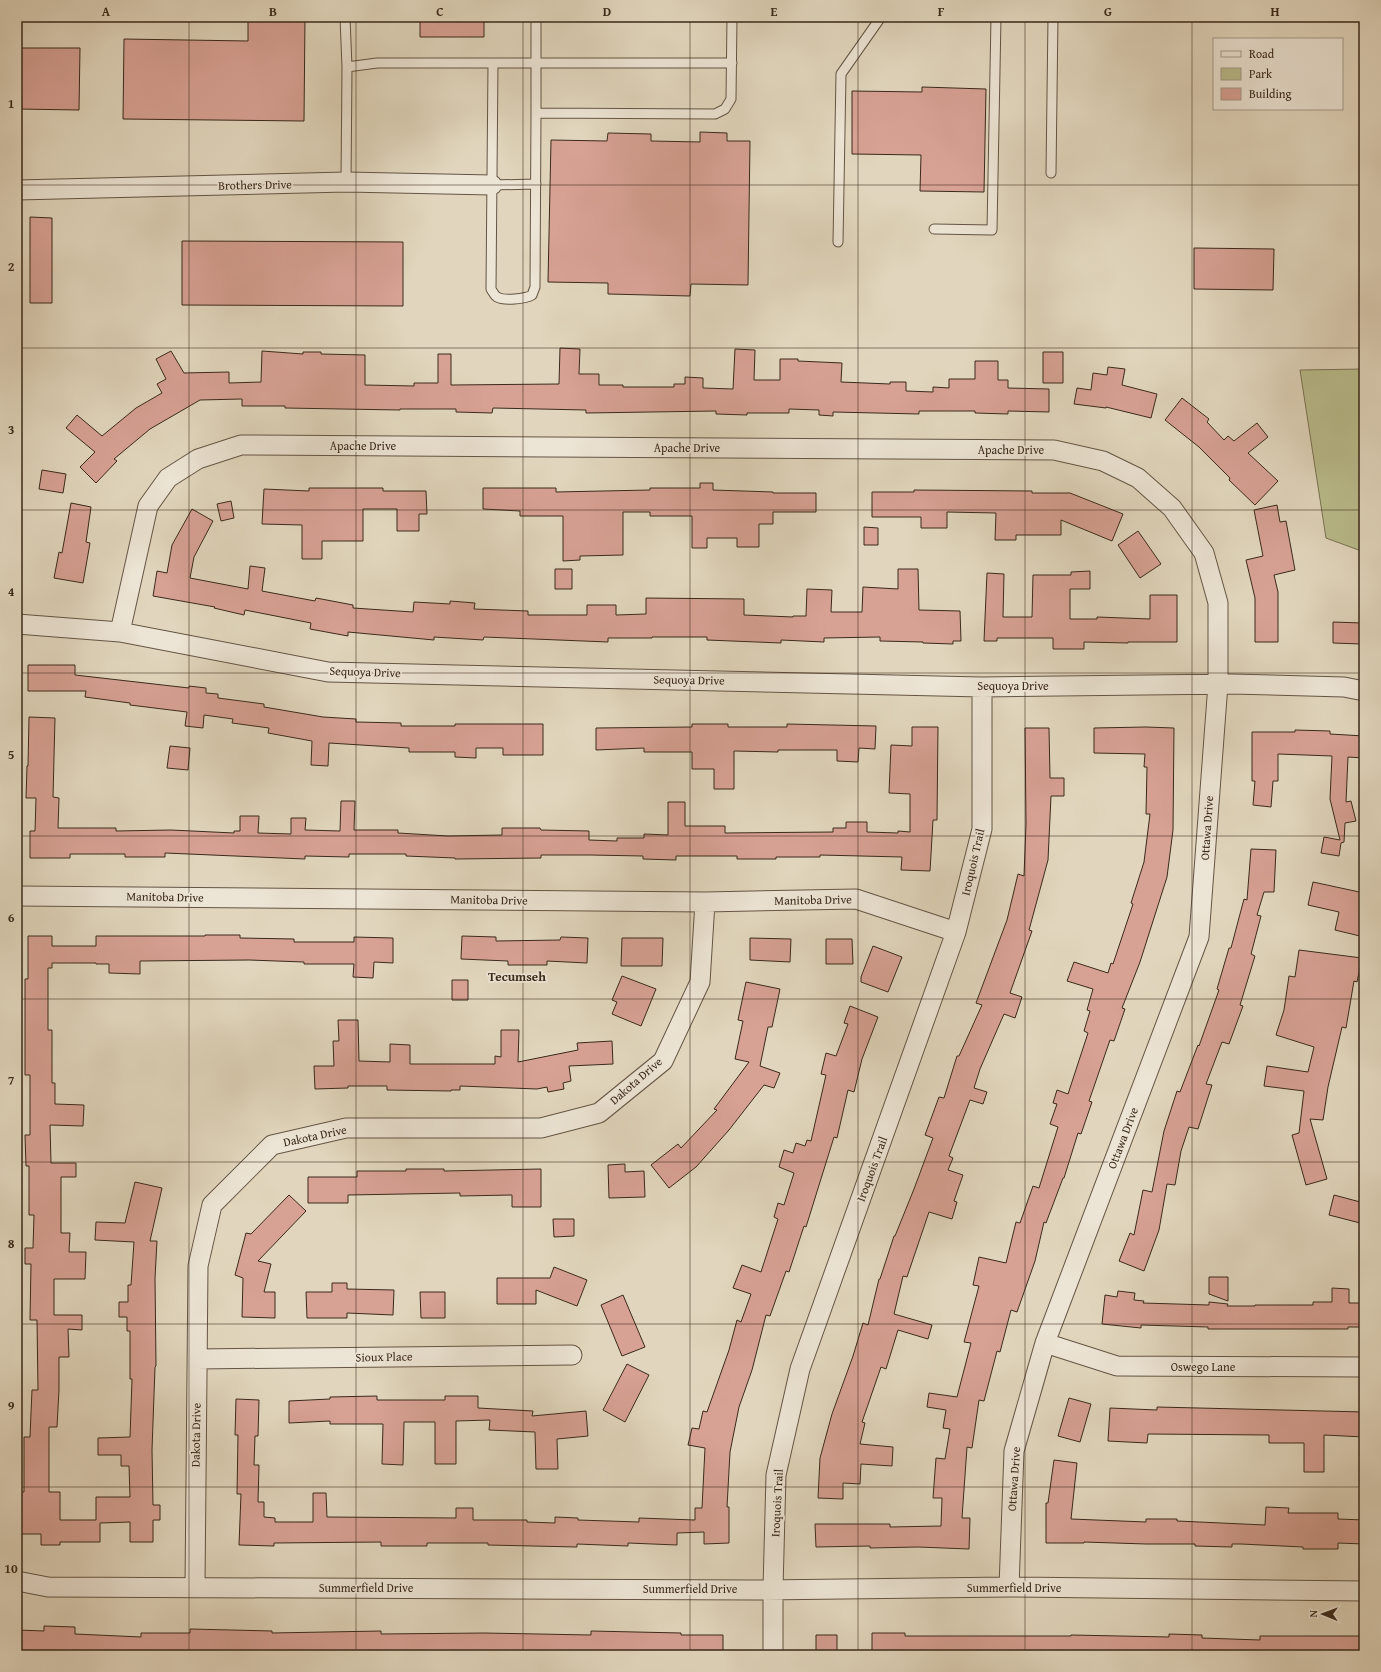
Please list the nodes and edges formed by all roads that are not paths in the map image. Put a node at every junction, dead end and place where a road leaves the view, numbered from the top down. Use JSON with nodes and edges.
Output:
{"nodes":[{"id":1,"x":346,"y":17,"type":"edge"},
{"id":2,"x":536,"y":17,"type":"edge"},
{"id":3,"x":732,"y":17,"type":"edge"},
{"id":4,"x":881,"y":17,"type":"edge"},
{"id":5,"x":996,"y":17,"type":"edge"},
{"id":6,"x":1053,"y":17,"type":"edge"},
{"id":7,"x":493,"y":63,"type":"junction"},
{"id":8,"x":732,"y":63,"type":"junction"},
{"id":9,"x":536,"y":64,"type":"junction"},
{"id":10,"x":347,"y":67,"type":"junction"},
{"id":11,"x":536,"y":113,"type":"junction"},
{"id":12,"x":1051,"y":173,"type":"dead end"},
{"id":13,"x":346,"y":182,"type":"junction"},
{"id":14,"x":536,"y":184,"type":"junction"},
{"id":15,"x":492,"y":185,"type":"junction"},
{"id":16,"x":17,"y":190,"type":"edge"},
{"id":17,"x":934,"y":229,"type":"dead end"},
{"id":18,"x":838,"y":242,"type":"dead end"},
{"id":19,"x":17,"y":624,"type":"edge"},
{"id":20,"x":120,"y":632,"type":"junction"},
{"id":21,"x":1218,"y":684,"type":"junction"},
{"id":22,"x":982,"y":687,"type":"junction"},
{"id":23,"x":1364,"y":691,"type":"edge"},
{"id":24,"x":17,"y":896,"type":"edge"},
{"id":25,"x":705,"y":902,"type":"junction"},
{"id":26,"x":956,"y":932,"type":"junction"},
{"id":27,"x":1045,"y":1343,"type":"junction"},
{"id":28,"x":572,"y":1355,"type":"dead end"},
{"id":29,"x":197,"y":1359,"type":"junction"},
{"id":30,"x":1364,"y":1367,"type":"edge"},
{"id":31,"x":17,"y":1581,"type":"edge"},
{"id":32,"x":194,"y":1587,"type":"junction"},
{"id":33,"x":1009,"y":1587,"type":"junction"},
{"id":34,"x":773,"y":1590,"type":"junction"},
{"id":35,"x":1364,"y":1591,"type":"edge"},
{"id":36,"x":774,"y":1655,"type":"edge"}],
"edges":[{"from":1,"to":10,"type":"lane"},
{"from":2,"to":9,"type":"lane"},
{"from":3,"to":8,"type":"lane"},
{"from":4,"to":18,"type":"lane"},
{"from":5,"to":17,"type":"lane"},
{"from":6,"to":12,"type":"lane"},
{"from":7,"to":9,"type":"lane"},
{"from":7,"to":10,"type":"lane"},
{"from":7,"to":15,"type":"lane"},
{"from":8,"to":9,"type":"lane"},
{"from":8,"to":11,"type":"lane"},
{"from":9,"to":11,"type":"lane"},
{"from":10,"to":13,"type":"lane"},
{"from":11,"to":14,"type":"lane"},
{"from":13,"to":15,"type":"street","name":"Brothers Drive"},
{"from":13,"to":16,"type":"street","name":"Brothers Drive"},
{"from":14,"to":15,"type":"lane"},
{"from":14,"to":15,"type":"lane"},
{"from":19,"to":20,"type":"street","name":"Sequoya Drive"},
{"from":20,"to":21,"type":"street","name":"Apache Drive"},
{"from":20,"to":22,"type":"street","name":"Sequoya Drive"},
{"from":21,"to":22,"type":"street","name":"Sequoya Drive"},
{"from":21,"to":23,"type":"street","name":"Sequoya Drive"},
{"from":21,"to":27,"type":"street","name":"Ottawa Drive"},
{"from":22,"to":26,"type":"street","name":"Iroquois Trail"},
{"from":24,"to":25,"type":"street","name":"Manitoba Drive"},
{"from":25,"to":26,"type":"street","name":"Manitoba Drive"},
{"from":25,"to":29,"type":"street","name":"Dakota Drive"},
{"from":26,"to":34,"type":"street","name":"Iroquois Trail"},
{"from":27,"to":30,"type":"street","name":"Oswego Lane"},
{"from":27,"to":33,"type":"street","name":"Ottawa Drive"},
{"from":28,"to":29,"type":"street","name":"Sioux Place"},
{"from":29,"to":32,"type":"street","name":"Dakota Drive"},
{"from":31,"to":32,"type":"street","name":"Summerfield Drive"},
{"from":32,"to":34,"type":"street","name":"Summerfield Drive"},
{"from":33,"to":34,"type":"street","name":"Summerfield Drive"},
{"from":33,"to":35,"type":"street","name":"Summerfield Drive"},
{"from":34,"to":36,"type":"street","name":"Iroquois Trail"}]}
